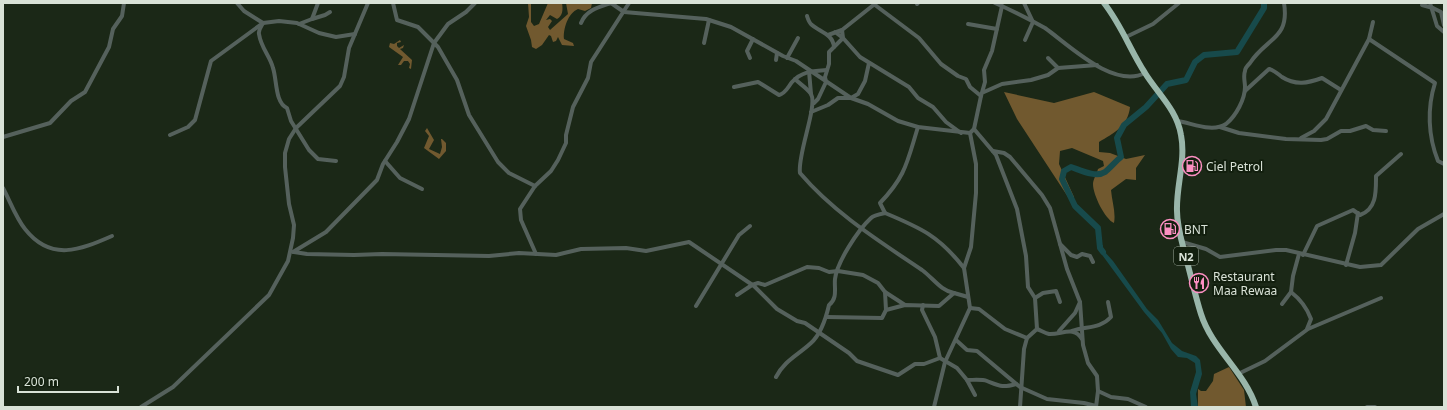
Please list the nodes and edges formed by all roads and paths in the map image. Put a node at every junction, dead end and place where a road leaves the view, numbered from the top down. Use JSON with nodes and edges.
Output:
{"nodes":[{"id":1,"x":124,"y":3,"type":"edge"},
{"id":2,"x":236,"y":3,"type":"edge"},
{"id":3,"x":318,"y":3,"type":"edge"},
{"id":4,"x":368,"y":3,"type":"edge"},
{"id":5,"x":393,"y":3,"type":"edge"},
{"id":6,"x":475,"y":3,"type":"edge"},
{"id":7,"x":629,"y":3,"type":"edge"},
{"id":8,"x":995,"y":3,"type":"edge"},
{"id":9,"x":1024,"y":3,"type":"edge"},
{"id":10,"x":1104,"y":3,"type":"edge"},
{"id":11,"x":1180,"y":3,"type":"edge"},
{"id":12,"x":1284,"y":3,"type":"edge"},
{"id":13,"x":875,"y":4,"type":"edge"},
{"id":14,"x":1422,"y":5,"type":"dead end"},
{"id":15,"x":1431,"y":5,"type":"edge"},
{"id":16,"x":1002,"y":6,"type":"junction"},
{"id":17,"x":330,"y":12,"type":"dead end"},
{"id":18,"x":624,"y":12,"type":"junction"},
{"id":19,"x":807,"y":16,"type":"dead end"},
{"id":20,"x":312,"y":19,"type":"junction"},
{"id":21,"x":708,"y":20,"type":"junction"},
{"id":22,"x":1033,"y":22,"type":"junction"},
{"id":23,"x":1373,"y":22,"type":"dead end"},
{"id":24,"x":263,"y":23,"type":"junction"},
{"id":25,"x":581,"y":23,"type":"dead end"},
{"id":26,"x":299,"y":24,"type":"junction"},
{"id":27,"x":968,"y":24,"type":"dead end"},
{"id":28,"x":1444,"y":25,"type":"edge"},
{"id":29,"x":997,"y":29,"type":"junction"},
{"id":30,"x":842,"y":30,"type":"junction"},
{"id":31,"x":835,"y":32,"type":"junction"},
{"id":32,"x":1444,"y":32,"type":"edge"},
{"id":33,"x":355,"y":34,"type":"junction"},
{"id":34,"x":828,"y":35,"type":"junction"},
{"id":35,"x":1126,"y":37,"type":"junction"},
{"id":36,"x":798,"y":38,"type":"dead end"},
{"id":37,"x":843,"y":38,"type":"junction"},
{"id":38,"x":753,"y":39,"type":"junction"},
{"id":39,"x":1369,"y":39,"type":"junction"},
{"id":40,"x":1025,"y":40,"type":"dead end"},
{"id":41,"x":434,"y":43,"type":"junction"},
{"id":42,"x":704,"y":43,"type":"dead end"},
{"id":43,"x":834,"y":47,"type":"junction"},
{"id":44,"x":777,"y":53,"type":"junction"},
{"id":45,"x":750,"y":58,"type":"dead end"},
{"id":46,"x":787,"y":58,"type":"junction"},
{"id":47,"x":1048,"y":58,"type":"dead end"},
{"id":48,"x":776,"y":60,"type":"dead end"},
{"id":49,"x":869,"y":63,"type":"junction"},
{"id":50,"x":1097,"y":65,"type":"junction"},
{"id":51,"x":1058,"y":68,"type":"junction"},
{"id":52,"x":808,"y":70,"type":"junction"},
{"id":53,"x":827,"y":70,"type":"junction"},
{"id":54,"x":1145,"y":73,"type":"junction"},
{"id":55,"x":795,"y":79,"type":"junction"},
{"id":56,"x":826,"y":82,"type":"junction"},
{"id":57,"x":734,"y":87,"type":"dead end"},
{"id":58,"x":1341,"y":90,"type":"junction"},
{"id":59,"x":1244,"y":91,"type":"junction"},
{"id":60,"x":984,"y":92,"type":"junction"},
{"id":61,"x":811,"y":94,"type":"junction"},
{"id":62,"x":981,"y":96,"type":"junction"},
{"id":63,"x":851,"y":98,"type":"junction"},
{"id":64,"x":814,"y":102,"type":"junction"},
{"id":65,"x":811,"y":112,"type":"junction"},
{"id":66,"x":1178,"y":122,"type":"junction"},
{"id":67,"x":1220,"y":127,"type":"junction"},
{"id":68,"x":296,"y":128,"type":"junction"},
{"id":69,"x":918,"y":128,"type":"junction"},
{"id":70,"x":974,"y":129,"type":"junction"},
{"id":71,"x":1386,"y":131,"type":"dead end"},
{"id":72,"x":961,"y":133,"type":"junction"},
{"id":73,"x":970,"y":133,"type":"junction"},
{"id":74,"x":170,"y":135,"type":"dead end"},
{"id":75,"x":3,"y":137,"type":"edge"},
{"id":76,"x":1301,"y":138,"type":"junction"},
{"id":77,"x":992,"y":150,"type":"junction"},
{"id":78,"x":1401,"y":154,"type":"dead end"},
{"id":79,"x":336,"y":161,"type":"dead end"},
{"id":80,"x":385,"y":161,"type":"junction"},
{"id":81,"x":1444,"y":164,"type":"edge"},
{"id":82,"x":535,"y":184,"type":"junction"},
{"id":83,"x":3,"y":188,"type":"edge"},
{"id":84,"x":422,"y":189,"type":"dead end"},
{"id":85,"x":885,"y":213,"type":"junction"},
{"id":86,"x":1358,"y":213,"type":"junction"},
{"id":87,"x":1443,"y":214,"type":"edge"},
{"id":88,"x":750,"y":226,"type":"dead end"},
{"id":89,"x":862,"y":229,"type":"junction"},
{"id":90,"x":112,"y":236,"type":"dead end"},
{"id":91,"x":1182,"y":242,"type":"junction"},
{"id":92,"x":1060,"y":244,"type":"junction"},
{"id":93,"x":294,"y":252,"type":"junction"},
{"id":94,"x":289,"y":254,"type":"junction"},
{"id":95,"x":536,"y":254,"type":"junction"},
{"id":96,"x":1301,"y":254,"type":"junction"},
{"id":97,"x":1093,"y":262,"type":"dead end"},
{"id":98,"x":721,"y":264,"type":"junction"},
{"id":99,"x":1346,"y":264,"type":"junction"},
{"id":100,"x":964,"y":268,"type":"junction"},
{"id":101,"x":838,"y":271,"type":"junction"},
{"id":102,"x":829,"y":272,"type":"junction"},
{"id":103,"x":835,"y":279,"type":"junction"},
{"id":104,"x":752,"y":285,"type":"junction"},
{"id":105,"x":885,"y":292,"type":"junction"},
{"id":106,"x":1291,"y":292,"type":"junction"},
{"id":107,"x":954,"y":294,"type":"junction"},
{"id":108,"x":737,"y":295,"type":"dead end"},
{"id":109,"x":968,"y":296,"type":"junction"},
{"id":110,"x":1035,"y":298,"type":"junction"},
{"id":111,"x":1381,"y":298,"type":"dead end"},
{"id":112,"x":1060,"y":302,"type":"dead end"},
{"id":113,"x":1080,"y":302,"type":"junction"},
{"id":114,"x":1108,"y":302,"type":"dead end"},
{"id":115,"x":1282,"y":304,"type":"dead end"},
{"id":116,"x":905,"y":305,"type":"junction"},
{"id":117,"x":922,"y":305,"type":"junction"},
{"id":118,"x":696,"y":306,"type":"dead end"},
{"id":119,"x":970,"y":308,"type":"junction"},
{"id":120,"x":886,"y":310,"type":"junction"},
{"id":121,"x":827,"y":317,"type":"junction"},
{"id":122,"x":1082,"y":328,"type":"junction"},
{"id":123,"x":1037,"y":329,"type":"junction"},
{"id":124,"x":1307,"y":329,"type":"junction"},
{"id":125,"x":1059,"y":331,"type":"junction"},
{"id":126,"x":1072,"y":331,"type":"junction"},
{"id":127,"x":819,"y":333,"type":"junction"},
{"id":128,"x":1027,"y":338,"type":"junction"},
{"id":129,"x":1082,"y":339,"type":"junction"},
{"id":130,"x":956,"y":340,"type":"junction"},
{"id":131,"x":940,"y":358,"type":"junction"},
{"id":132,"x":945,"y":362,"type":"junction"},
{"id":133,"x":1238,"y":374,"type":"junction"},
{"id":134,"x":776,"y":377,"type":"dead end"},
{"id":135,"x":967,"y":380,"type":"junction"},
{"id":136,"x":1018,"y":385,"type":"junction"},
{"id":137,"x":1098,"y":391,"type":"junction"},
{"id":138,"x":976,"y":394,"type":"dead end"},
{"id":139,"x":141,"y":407,"type":"edge"},
{"id":140,"x":934,"y":407,"type":"edge"},
{"id":141,"x":1020,"y":407,"type":"edge"},
{"id":142,"x":1096,"y":407,"type":"edge"},
{"id":143,"x":1146,"y":407,"type":"edge"},
{"id":144,"x":1256,"y":407,"type":"edge"},
{"id":145,"x":1366,"y":407,"type":"edge"},
{"id":146,"x":1375,"y":407,"type":"edge"}],
"edges":[{"from":1,"to":75,"type":"street"},
{"from":2,"to":24,"type":"street"},
{"from":3,"to":20,"type":"street"},
{"from":4,"to":33,"type":"street"},
{"from":5,"to":41,"type":"street"},
{"from":6,"to":41,"type":"street"},
{"from":7,"to":18,"type":"street"},
{"from":8,"to":16,"type":"street"},
{"from":9,"to":22,"type":"street"},
{"from":10,"to":35,"type":"highway","number":"N2"},
{"from":11,"to":35,"type":"street"},
{"from":12,"to":59,"type":"street"},
{"from":13,"to":30,"type":"street"},
{"from":13,"to":62,"type":"street"},
{"from":14,"to":15,"type":"street"},
{"from":15,"to":28,"type":"street"},
{"from":15,"to":32,"type":"street"},
{"from":16,"to":22,"type":"street"},
{"from":16,"to":29,"type":"street"},
{"from":17,"to":20,"type":"street"},
{"from":18,"to":21,"type":"street"},
{"from":18,"to":25,"type":"street"},
{"from":18,"to":82,"type":"street"},
{"from":19,"to":34,"type":"street"},
{"from":20,"to":26,"type":"street"},
{"from":21,"to":38,"type":"street"},
{"from":21,"to":42,"type":"street"},
{"from":22,"to":40,"type":"street"},
{"from":22,"to":50,"type":"street"},
{"from":23,"to":39,"type":"street"},
{"from":24,"to":26,"type":"street"},
{"from":24,"to":68,"type":"street"},
{"from":24,"to":74,"type":"street"},
{"from":26,"to":33,"type":"street"},
{"from":27,"to":29,"type":"street"},
{"from":29,"to":60,"type":"street"},
{"from":30,"to":31,"type":"street"},
{"from":30,"to":37,"type":"street"},
{"from":31,"to":34,"type":"street"},
{"from":31,"to":37,"type":"street"},
{"from":33,"to":68,"type":"street"},
{"from":34,"to":43,"type":"street"},
{"from":35,"to":54,"type":"highway","number":"N2"},
{"from":36,"to":46,"type":"street"},
{"from":37,"to":43,"type":"street"},
{"from":37,"to":49,"type":"street"},
{"from":38,"to":44,"type":"street"},
{"from":38,"to":45,"type":"street"},
{"from":39,"to":58,"type":"street"},
{"from":39,"to":81,"type":"street"},
{"from":41,"to":80,"type":"street"},
{"from":41,"to":82,"type":"street"},
{"from":43,"to":53,"type":"street"},
{"from":44,"to":46,"type":"street"},
{"from":44,"to":48,"type":"street"},
{"from":46,"to":52,"type":"street"},
{"from":47,"to":51,"type":"street"},
{"from":49,"to":63,"type":"street"},
{"from":49,"to":72,"type":"street"},
{"from":50,"to":51,"type":"street"},
{"from":50,"to":54,"type":"street"},
{"from":51,"to":60,"type":"street"},
{"from":52,"to":53,"type":"street"},
{"from":52,"to":55,"type":"street"},
{"from":52,"to":56,"type":"street"},
{"from":52,"to":61,"type":"street"},
{"from":53,"to":56,"type":"street"},
{"from":54,"to":66,"type":"highway","number":"N2"},
{"from":55,"to":57,"type":"street"},
{"from":55,"to":61,"type":"street"},
{"from":56,"to":63,"type":"street"},
{"from":56,"to":64,"type":"street"},
{"from":58,"to":59,"type":"street"},
{"from":58,"to":76,"type":"street"},
{"from":59,"to":67,"type":"street"},
{"from":60,"to":62,"type":"street"},
{"from":61,"to":64,"type":"street"},
{"from":62,"to":70,"type":"street"},
{"from":63,"to":65,"type":"street"},
{"from":63,"to":69,"type":"street"},
{"from":64,"to":65,"type":"street"},
{"from":65,"to":89,"type":"street"},
{"from":66,"to":67,"type":"street"},
{"from":66,"to":91,"type":"highway","number":"N2"},
{"from":67,"to":76,"type":"street"},
{"from":68,"to":79,"type":"street"},
{"from":68,"to":94,"type":"street"},
{"from":69,"to":72,"type":"street"},
{"from":69,"to":85,"type":"street"},
{"from":70,"to":73,"type":"street"},
{"from":70,"to":77,"type":"street"},
{"from":71,"to":76,"type":"street"},
{"from":72,"to":73,"type":"street"},
{"from":73,"to":100,"type":"street"},
{"from":77,"to":92,"type":"street"},
{"from":77,"to":110,"type":"street"},
{"from":78,"to":86,"type":"street"},
{"from":80,"to":84,"type":"street"},
{"from":80,"to":93,"type":"street"},
{"from":82,"to":95,"type":"street"},
{"from":83,"to":90,"type":"street"},
{"from":85,"to":89,"type":"street"},
{"from":85,"to":100,"type":"street"},
{"from":86,"to":96,"type":"street"},
{"from":86,"to":99,"type":"street"},
{"from":87,"to":99,"type":"street"},
{"from":88,"to":98,"type":"street"},
{"from":89,"to":101,"type":"street"},
{"from":89,"to":107,"type":"street"},
{"from":91,"to":96,"type":"street"},
{"from":91,"to":133,"type":"highway","number":"N2"},
{"from":92,"to":97,"type":"street"},
{"from":92,"to":113,"type":"street"},
{"from":93,"to":94,"type":"street"},
{"from":93,"to":95,"type":"street"},
{"from":94,"to":139,"type":"street"},
{"from":95,"to":98,"type":"street"},
{"from":96,"to":99,"type":"street"},
{"from":96,"to":106,"type":"street"},
{"from":98,"to":104,"type":"street"},
{"from":98,"to":118,"type":"street"},
{"from":100,"to":109,"type":"street"},
{"from":101,"to":102,"type":"street"},
{"from":101,"to":103,"type":"street"},
{"from":101,"to":105,"type":"street"},
{"from":102,"to":103,"type":"street"},
{"from":102,"to":104,"type":"street"},
{"from":103,"to":121,"type":"street"},
{"from":104,"to":108,"type":"street"},
{"from":104,"to":127,"type":"street"},
{"from":105,"to":116,"type":"street"},
{"from":105,"to":120,"type":"street"},
{"from":106,"to":115,"type":"street"},
{"from":106,"to":124,"type":"street"},
{"from":107,"to":109,"type":"street"},
{"from":107,"to":117,"type":"street"},
{"from":109,"to":119,"type":"street"},
{"from":110,"to":112,"type":"street"},
{"from":110,"to":123,"type":"street"},
{"from":111,"to":124,"type":"street"},
{"from":113,"to":122,"type":"street"},
{"from":113,"to":125,"type":"street"},
{"from":114,"to":122,"type":"street"},
{"from":116,"to":117,"type":"street"},
{"from":116,"to":120,"type":"street"},
{"from":117,"to":131,"type":"street"},
{"from":119,"to":128,"type":"street"},
{"from":119,"to":130,"type":"street"},
{"from":120,"to":121,"type":"street"},
{"from":121,"to":127,"type":"street"},
{"from":122,"to":126,"type":"street"},
{"from":122,"to":129,"type":"street"},
{"from":123,"to":125,"type":"street"},
{"from":123,"to":128,"type":"street"},
{"from":124,"to":133,"type":"street"},
{"from":125,"to":126,"type":"street"},
{"from":126,"to":129,"type":"street"},
{"from":127,"to":131,"type":"street"},
{"from":127,"to":134,"type":"street"},
{"from":128,"to":136,"type":"street"},
{"from":129,"to":137,"type":"street"},
{"from":130,"to":132,"type":"street"},
{"from":130,"to":136,"type":"street"},
{"from":131,"to":132,"type":"street"},
{"from":132,"to":135,"type":"street"},
{"from":132,"to":140,"type":"street"},
{"from":133,"to":144,"type":"highway","number":"N2"},
{"from":135,"to":136,"type":"street"},
{"from":135,"to":138,"type":"street"},
{"from":136,"to":141,"type":"street"},
{"from":136,"to":142,"type":"street"},
{"from":137,"to":142,"type":"street"},
{"from":137,"to":143,"type":"street"},
{"from":145,"to":146,"type":"street"}]}
